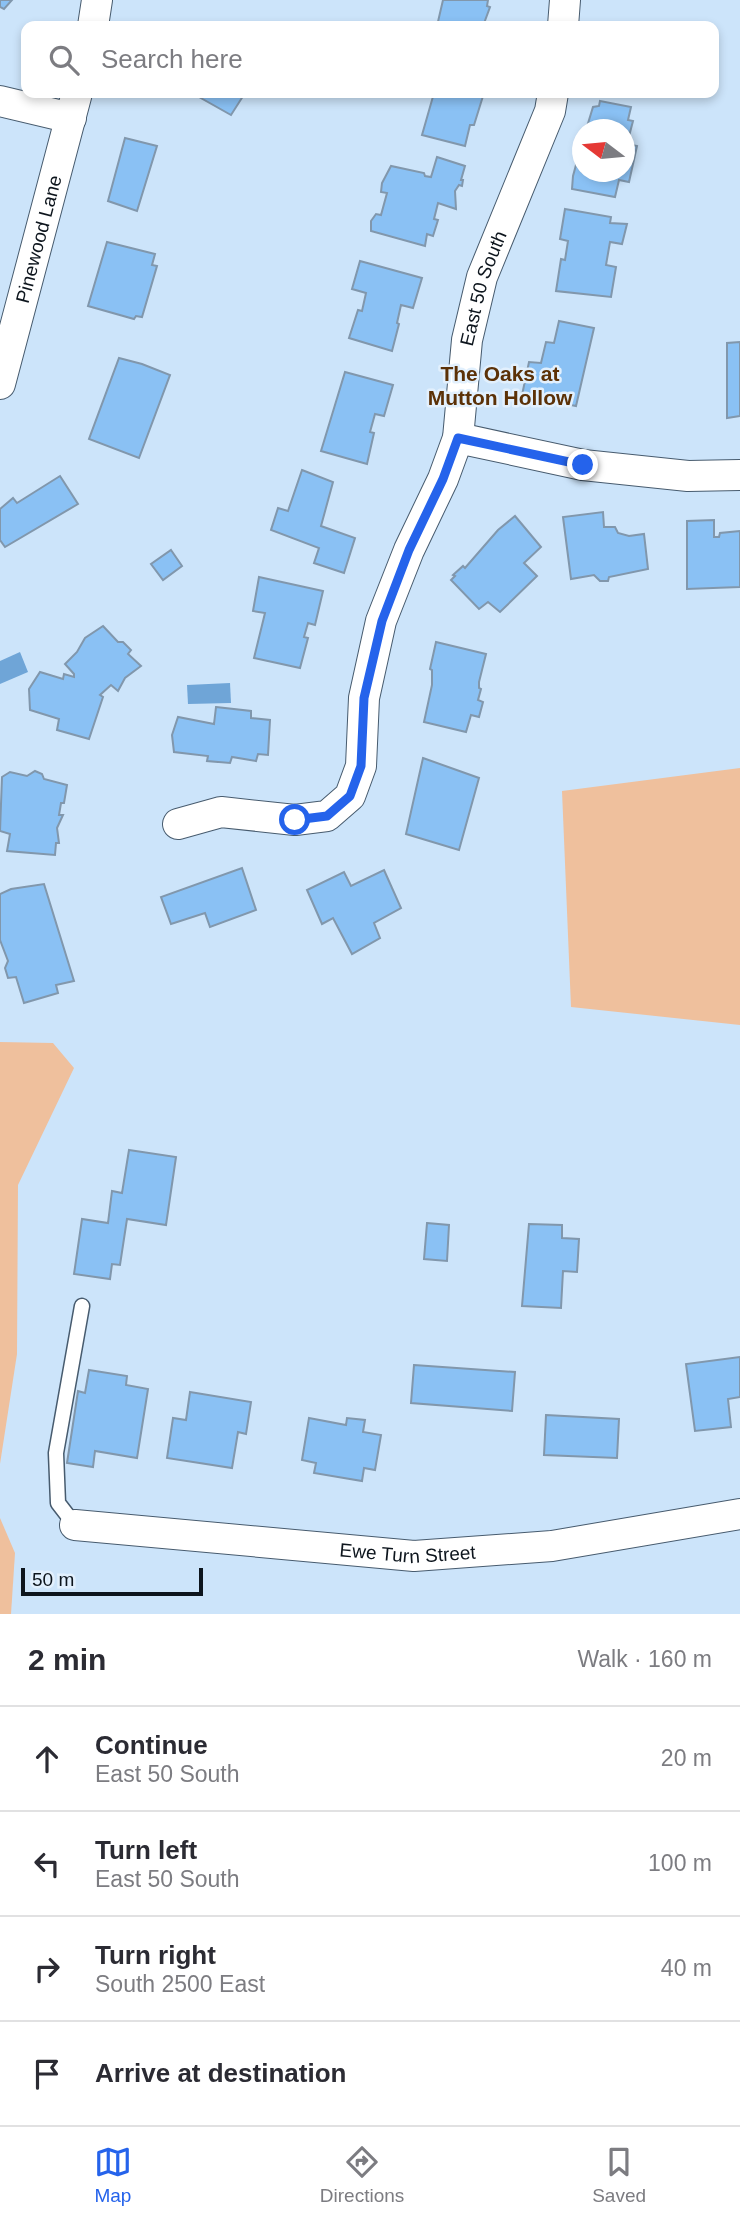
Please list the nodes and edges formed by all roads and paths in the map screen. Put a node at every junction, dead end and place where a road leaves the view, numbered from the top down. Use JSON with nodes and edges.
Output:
{"nodes":[{"id":1,"x":97,"y":0,"type":"edge"},
{"id":2,"x":565,"y":0,"type":"edge"},
{"id":3,"x":94,"y":21,"type":"edge"},
{"id":4,"x":563,"y":21,"type":"edge"},
{"id":5,"x":552,"y":98,"type":"edge"},
{"id":6,"x":0,"y":101,"type":"edge"},
{"id":7,"x":74,"y":106,"type":"edge"},
{"id":8,"x":0,"y":384,"type":"edge"},
{"id":9,"x":458,"y":438,"type":"junction"},
{"id":10,"x":740,"y":475,"type":"edge"},
{"id":11,"x":178,"y":824,"type":"dead end"},
{"id":12,"x":82,"y":1306,"type":"dead end"},
{"id":13,"x":740,"y":1514,"type":"edge"},
{"id":14,"x":75,"y":1525,"type":"joint"}],
"edges":[{"from":1,"to":3,"type":"street"},
{"from":2,"to":4,"type":"street"},
{"from":5,"to":9,"type":"street","name":"East 50 South"},
{"from":6,"to":7,"type":"street"},
{"from":7,"to":8,"type":"street","name":"Pinewood Lane"},
{"from":9,"to":10,"type":"street"},
{"from":9,"to":11,"type":"street","name":"East 50 South"},
{"from":12,"to":14,"type":"lane"},
{"from":13,"to":14,"type":"street","name":"Ewe Turn Street"}]}
